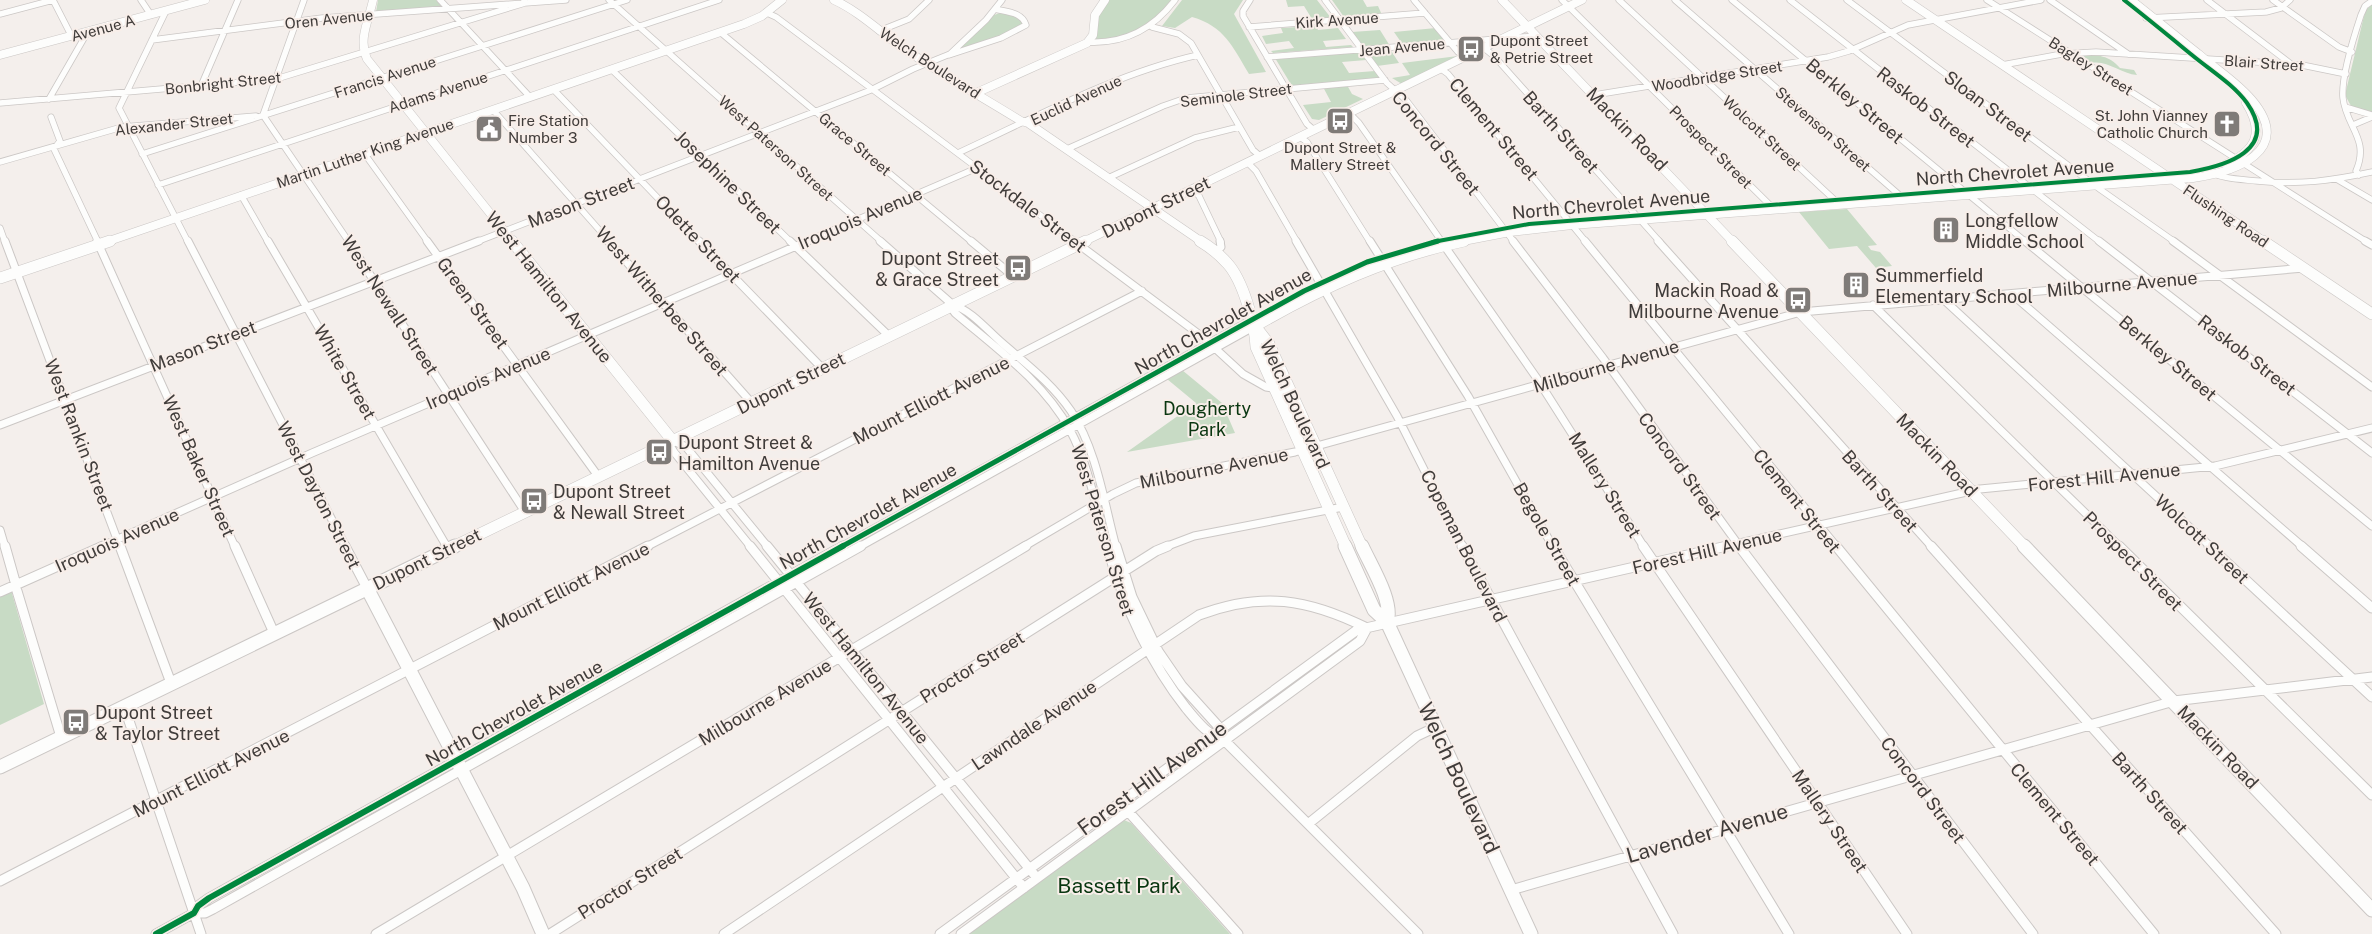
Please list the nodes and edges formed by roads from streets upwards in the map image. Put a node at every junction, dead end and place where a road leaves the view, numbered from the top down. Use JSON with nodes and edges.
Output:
{"nodes":[{"id":1,"x":53,"y":0,"type":"edge"},
{"id":2,"x":141,"y":0,"type":"edge"},
{"id":3,"x":205,"y":0,"type":"edge"},
{"id":4,"x":238,"y":0,"type":"edge"},
{"id":5,"x":304,"y":0,"type":"edge"},
{"id":6,"x":373,"y":0,"type":"edge"},
{"id":7,"x":440,"y":0,"type":"edge"},
{"id":8,"x":566,"y":0,"type":"edge"},
{"id":9,"x":627,"y":0,"type":"edge"},
{"id":10,"x":719,"y":0,"type":"edge"},
{"id":11,"x":782,"y":0,"type":"edge"},
{"id":12,"x":834,"y":0,"type":"edge"},
{"id":13,"x":930,"y":0,"type":"edge"},
{"id":14,"x":1002,"y":0,"type":"edge"},
{"id":15,"x":1105,"y":0,"type":"edge"},
{"id":16,"x":1175,"y":0,"type":"edge"},
{"id":17,"x":1250,"y":0,"type":"edge"},
{"id":18,"x":1325,"y":0,"type":"edge"},
{"id":19,"x":1414,"y":0,"type":"edge"},
{"id":20,"x":1502,"y":0,"type":"edge"},
{"id":21,"x":1562,"y":0,"type":"edge"},
{"id":22,"x":1582,"y":0,"type":"edge"},
{"id":23,"x":1618,"y":0,"type":"edge"},
{"id":24,"x":1675,"y":0,"type":"edge"},
{"id":25,"x":1732,"y":0,"type":"edge"},
{"id":26,"x":1790,"y":0,"type":"edge"},
{"id":27,"x":1847,"y":0,"type":"edge"},
{"id":28,"x":1906,"y":0,"type":"edge"},
{"id":29,"x":1987,"y":0,"type":"edge"},
{"id":30,"x":2041,"y":0,"type":"edge"},
{"id":31,"x":2050,"y":0,"type":"edge"},
{"id":32,"x":2124,"y":0,"type":"edge"},
{"id":33,"x":2131,"y":0,"type":"edge"},
{"id":34,"x":2207,"y":0,"type":"edge"},
{"id":35,"x":2273,"y":0,"type":"edge"},
{"id":36,"x":2290,"y":0,"type":"edge"},
{"id":37,"x":847,"y":1,"type":"edge"},
{"id":38,"x":2372,"y":1,"type":"edge"},
{"id":39,"x":524,"y":2,"type":"edge"},
{"id":40,"x":612,"y":2,"type":"edge"},
{"id":41,"x":1568,"y":7,"type":"junction"},
{"id":42,"x":2283,"y":7,"type":"junction"},
{"id":43,"x":448,"y":8,"type":"junction"},
{"id":44,"x":1999,"y":8,"type":"junction"},
{"id":45,"x":995,"y":10,"type":"junction"},
{"id":46,"x":166,"y":11,"type":"junction"},
{"id":47,"x":767,"y":13,"type":"junction"},
{"id":48,"x":1425,"y":13,"type":"junction"},
{"id":49,"x":0,"y":14,"type":"edge"},
{"id":50,"x":2226,"y":14,"type":"junction"},
{"id":51,"x":151,"y":15,"type":"junction"},
{"id":52,"x":369,"y":15,"type":"junction"},
{"id":53,"x":2150,"y":18,"type":"junction"},
{"id":54,"x":1935,"y":19,"type":"junction"},
{"id":55,"x":1340,"y":20,"type":"junction"},
{"id":56,"x":296,"y":22,"type":"junction"},
{"id":57,"x":460,"y":23,"type":"junction"},
{"id":58,"x":639,"y":26,"type":"junction"},
{"id":59,"x":1528,"y":26,"type":"junction"},
{"id":60,"x":1152,"y":27,"type":"junction"},
{"id":61,"x":1249,"y":27,"type":"junction"},
{"id":62,"x":225,"y":30,"type":"junction"},
{"id":63,"x":882,"y":30,"type":"junction"},
{"id":64,"x":720,"y":32,"type":"junction"},
{"id":65,"x":1889,"y":32,"type":"junction"},
{"id":66,"x":87,"y":33,"type":"junction"},
{"id":67,"x":1537,"y":36,"type":"junction"},
{"id":68,"x":72,"y":37,"type":"junction"},
{"id":69,"x":1502,"y":39,"type":"junction"},
{"id":70,"x":152,"y":40,"type":"junction"},
{"id":71,"x":1088,"y":42,"type":"junction"},
{"id":72,"x":1451,"y":43,"type":"junction"},
{"id":73,"x":482,"y":46,"type":"junction"},
{"id":74,"x":1484,"y":48,"type":"junction"},
{"id":75,"x":667,"y":50,"type":"junction"},
{"id":76,"x":1362,"y":50,"type":"junction"},
{"id":77,"x":1853,"y":50,"type":"junction"},
{"id":78,"x":2352,"y":52,"type":"junction"},
{"id":79,"x":363,"y":53,"type":"junction"},
{"id":80,"x":2070,"y":53,"type":"junction"},
{"id":81,"x":2128,"y":54,"type":"junction"},
{"id":82,"x":949,"y":55,"type":"junction"},
{"id":83,"x":1198,"y":55,"type":"junction"},
{"id":84,"x":2,"y":57,"type":"edge"},
{"id":85,"x":1466,"y":57,"type":"junction"},
{"id":86,"x":1267,"y":58,"type":"junction"},
{"id":87,"x":2200,"y":58,"type":"junction"},
{"id":88,"x":1806,"y":61,"type":"junction"},
{"id":89,"x":929,"y":63,"type":"junction"},
{"id":90,"x":2291,"y":64,"type":"junction"},
{"id":91,"x":2002,"y":65,"type":"junction"},
{"id":92,"x":611,"y":69,"type":"junction"},
{"id":93,"x":1441,"y":69,"type":"junction"},
{"id":94,"x":1755,"y":70,"type":"junction"},
{"id":95,"x":504,"y":71,"type":"junction"},
{"id":96,"x":2346,"y":74,"type":"junction"},
{"id":97,"x":382,"y":78,"type":"junction"},
{"id":98,"x":1703,"y":78,"type":"junction"},
{"id":99,"x":276,"y":80,"type":"junction"},
{"id":100,"x":1385,"y":80,"type":"junction"},
{"id":101,"x":201,"y":86,"type":"junction"},
{"id":102,"x":1650,"y":86,"type":"junction"},
{"id":103,"x":553,"y":89,"type":"junction"},
{"id":104,"x":1286,"y":89,"type":"junction"},
{"id":105,"x":873,"y":90,"type":"junction"},
{"id":106,"x":1396,"y":90,"type":"junction"},
{"id":107,"x":979,"y":92,"type":"junction"},
{"id":108,"x":126,"y":93,"type":"junction"},
{"id":109,"x":1221,"y":94,"type":"junction"},
{"id":110,"x":1594,"y":95,"type":"junction"},
{"id":111,"x":530,"y":97,"type":"junction"},
{"id":112,"x":49,"y":99,"type":"junction"},
{"id":113,"x":0,"y":103,"type":"edge"},
{"id":114,"x":403,"y":104,"type":"junction"},
{"id":115,"x":2345,"y":107,"type":"junction"},
{"id":116,"x":493,"y":110,"type":"junction"},
{"id":117,"x":816,"y":112,"type":"junction"},
{"id":118,"x":2252,"y":112,"type":"junction"},
{"id":119,"x":1349,"y":113,"type":"junction"},
{"id":120,"x":2262,"y":113,"type":"junction"},
{"id":121,"x":263,"y":116,"type":"junction"},
{"id":122,"x":2372,"y":116,"type":"edge"},
{"id":123,"x":51,"y":117,"type":"dead end"},
{"id":124,"x":1028,"y":123,"type":"junction"},
{"id":125,"x":128,"y":126,"type":"junction"},
{"id":126,"x":2353,"y":126,"type":"junction"},
{"id":127,"x":1239,"y":127,"type":"junction"},
{"id":128,"x":1314,"y":130,"type":"junction"},
{"id":129,"x":426,"y":132,"type":"junction"},
{"id":130,"x":760,"y":133,"type":"junction"},
{"id":131,"x":1300,"y":137,"type":"junction"},
{"id":132,"x":282,"y":144,"type":"junction"},
{"id":133,"x":57,"y":145,"type":"junction"},
{"id":134,"x":1067,"y":150,"type":"junction"},
{"id":135,"x":364,"y":153,"type":"junction"},
{"id":136,"x":958,"y":153,"type":"junction"},
{"id":137,"x":142,"y":154,"type":"junction"},
{"id":138,"x":701,"y":156,"type":"junction"},
{"id":139,"x":1260,"y":156,"type":"junction"},
{"id":140,"x":0,"y":162,"type":"edge"},
{"id":141,"x":1247,"y":162,"type":"junction"},
{"id":142,"x":2241,"y":162,"type":"junction"},
{"id":143,"x":977,"y":168,"type":"junction"},
{"id":144,"x":2372,"y":172,"type":"edge"},
{"id":145,"x":2209,"y":173,"type":"junction"},
{"id":146,"x":304,"y":174,"type":"junction"},
{"id":147,"x":2359,"y":175,"type":"junction"},
{"id":148,"x":2168,"y":177,"type":"junction"},
{"id":149,"x":1108,"y":178,"type":"junction"},
{"id":150,"x":640,"y":179,"type":"junction"},
{"id":151,"x":2338,"y":180,"type":"junction"},
{"id":152,"x":2091,"y":183,"type":"junction"},
{"id":153,"x":2275,"y":183,"type":"junction"},
{"id":154,"x":158,"y":185,"type":"junction"},
{"id":155,"x":2028,"y":188,"type":"junction"},
{"id":156,"x":1192,"y":189,"type":"junction"},
{"id":157,"x":1965,"y":192,"type":"junction"},
{"id":158,"x":915,"y":194,"type":"junction"},
{"id":159,"x":241,"y":195,"type":"junction"},
{"id":160,"x":1901,"y":197,"type":"junction"},
{"id":161,"x":2372,"y":200,"type":"edge"},
{"id":162,"x":1837,"y":202,"type":"junction"},
{"id":163,"x":576,"y":204,"type":"junction"},
{"id":164,"x":1772,"y":207,"type":"junction"},
{"id":165,"x":1152,"y":208,"type":"junction"},
{"id":166,"x":1707,"y":212,"type":"junction"},
{"id":167,"x":176,"y":218,"type":"junction"},
{"id":168,"x":1637,"y":218,"type":"junction"},
{"id":169,"x":856,"y":220,"type":"junction"},
{"id":170,"x":1571,"y":222,"type":"junction"},
{"id":171,"x":0,"y":228,"type":"edge"},
{"id":172,"x":1505,"y":230,"type":"junction"},
{"id":173,"x":504,"y":231,"type":"junction"},
{"id":174,"x":1217,"y":236,"type":"junction"},
{"id":175,"x":1442,"y":242,"type":"junction"},
{"id":176,"x":1203,"y":243,"type":"junction"},
{"id":177,"x":98,"y":244,"type":"junction"},
{"id":178,"x":1079,"y":244,"type":"junction"},
{"id":179,"x":2372,"y":245,"type":"edge"},
{"id":180,"x":795,"y":246,"type":"junction"},
{"id":181,"x":1215,"y":251,"type":"junction"},
{"id":182,"x":439,"y":256,"type":"junction"},
{"id":183,"x":1382,"y":260,"type":"junction"},
{"id":184,"x":2304,"y":268,"type":"junction"},
{"id":185,"x":18,"y":272,"type":"junction"},
{"id":186,"x":731,"y":274,"type":"junction"},
{"id":187,"x":1013,"y":276,"type":"junction"},
{"id":188,"x":2224,"y":276,"type":"junction"},
{"id":189,"x":0,"y":278,"type":"edge"},
{"id":190,"x":374,"y":281,"type":"junction"},
{"id":191,"x":2154,"y":282,"type":"junction"},
{"id":192,"x":1322,"y":285,"type":"junction"},
{"id":193,"x":2084,"y":288,"type":"junction"},
{"id":194,"x":1142,"y":291,"type":"junction"},
{"id":195,"x":2012,"y":294,"type":"junction"},
{"id":196,"x":1943,"y":299,"type":"junction"},
{"id":197,"x":663,"y":303,"type":"junction"},
{"id":198,"x":952,"y":305,"type":"junction"},
{"id":199,"x":1873,"y":305,"type":"junction"},
{"id":200,"x":307,"y":307,"type":"junction"},
{"id":201,"x":1801,"y":312,"type":"junction"},
{"id":202,"x":2372,"y":314,"type":"edge"},
{"id":203,"x":1254,"y":322,"type":"junction"},
{"id":204,"x":1736,"y":329,"type":"junction"},
{"id":205,"x":236,"y":334,"type":"junction"},
{"id":206,"x":588,"y":335,"type":"junction"},
{"id":207,"x":889,"y":336,"type":"junction"},
{"id":208,"x":1212,"y":346,"type":"junction"},
{"id":209,"x":1673,"y":347,"type":"junction"},
{"id":210,"x":1016,"y":356,"type":"junction"},
{"id":211,"x":1008,"y":360,"type":"junction"},
{"id":212,"x":154,"y":365,"type":"junction"},
{"id":213,"x":518,"y":365,"type":"junction"},
{"id":214,"x":1608,"y":365,"type":"junction"},
{"id":215,"x":822,"y":368,"type":"junction"},
{"id":216,"x":1541,"y":384,"type":"junction"},
{"id":217,"x":2372,"y":387,"type":"edge"},
{"id":218,"x":1290,"y":391,"type":"junction"},
{"id":219,"x":1276,"y":392,"type":"junction"},
{"id":220,"x":449,"y":395,"type":"junction"},
{"id":221,"x":65,"y":399,"type":"junction"},
{"id":222,"x":751,"y":402,"type":"junction"},
{"id":223,"x":1472,"y":403,"type":"junction"},
{"id":224,"x":1077,"y":421,"type":"junction"},
{"id":225,"x":1401,"y":423,"type":"junction"},
{"id":226,"x":0,"y":424,"type":"edge"},
{"id":227,"x":376,"y":426,"type":"junction"},
{"id":228,"x":1068,"y":426,"type":"junction"},
{"id":229,"x":2372,"y":428,"type":"edge"},
{"id":230,"x":2348,"y":434,"type":"junction"},
{"id":231,"x":672,"y":440,"type":"junction"},
{"id":232,"x":1315,"y":447,"type":"junction"},
{"id":233,"x":1302,"y":451,"type":"junction"},
{"id":234,"x":2280,"y":451,"type":"junction"},
{"id":235,"x":2372,"y":452,"type":"edge"},
{"id":236,"x":300,"y":458,"type":"junction"},
{"id":237,"x":2210,"y":466,"type":"junction"},
{"id":238,"x":2132,"y":474,"type":"junction"},
{"id":239,"x":598,"y":476,"type":"junction"},
{"id":240,"x":2052,"y":482,"type":"junction"},
{"id":241,"x":1972,"y":491,"type":"junction"},
{"id":242,"x":932,"y":496,"type":"junction"},
{"id":243,"x":213,"y":497,"type":"junction"},
{"id":244,"x":1103,"y":500,"type":"junction"},
{"id":245,"x":732,"y":503,"type":"junction"},
{"id":246,"x":939,"y":503,"type":"junction"},
{"id":247,"x":1095,"y":505,"type":"junction"},
{"id":248,"x":1343,"y":507,"type":"junction"},
{"id":249,"x":720,"y":509,"type":"junction"},
{"id":250,"x":1896,"y":509,"type":"junction"},
{"id":251,"x":1328,"y":510,"type":"junction"},
{"id":252,"x":525,"y":512,"type":"junction"},
{"id":253,"x":1818,"y":526,"type":"junction"},
{"id":254,"x":2372,"y":526,"type":"edge"},
{"id":255,"x":0,"y":530,"type":"edge"},
{"id":256,"x":118,"y":540,"type":"junction"},
{"id":257,"x":1737,"y":544,"type":"junction"},
{"id":258,"x":448,"y":549,"type":"junction"},
{"id":259,"x":1655,"y":563,"type":"junction"},
{"id":260,"x":1123,"y":571,"type":"junction"},
{"id":261,"x":790,"y":575,"type":"junction"},
{"id":262,"x":1114,"y":577,"type":"junction"},
{"id":263,"x":1573,"y":581,"type":"junction"},
{"id":264,"x":778,"y":582,"type":"junction"},
{"id":265,"x":797,"y":583,"type":"junction"},
{"id":266,"x":17,"y":588,"type":"junction"},
{"id":267,"x":367,"y":588,"type":"junction"},
{"id":268,"x":784,"y":590,"type":"junction"},
{"id":269,"x":0,"y":592,"type":"edge"},
{"id":270,"x":1490,"y":599,"type":"junction"},
{"id":271,"x":2372,"y":608,"type":"edge"},
{"id":272,"x":1388,"y":622,"type":"junction"},
{"id":273,"x":1367,"y":628,"type":"junction"},
{"id":274,"x":274,"y":633,"type":"junction"},
{"id":275,"x":1154,"y":644,"type":"junction"},
{"id":276,"x":852,"y":650,"type":"junction"},
{"id":277,"x":1146,"y":650,"type":"junction"},
{"id":278,"x":839,"y":657,"type":"junction"},
{"id":279,"x":629,"y":664,"type":"junction"},
{"id":280,"x":410,"y":670,"type":"junction"},
{"id":281,"x":635,"y":674,"type":"junction"},
{"id":282,"x":2372,"y":677,"type":"edge"},
{"id":283,"x":2353,"y":679,"type":"junction"},
{"id":284,"x":171,"y":683,"type":"junction"},
{"id":285,"x":2264,"y":690,"type":"junction"},
{"id":286,"x":2372,"y":697,"type":"edge"},
{"id":287,"x":2174,"y":701,"type":"junction"},
{"id":288,"x":124,"y":706,"type":"junction"},
{"id":289,"x":902,"y":711,"type":"junction"},
{"id":290,"x":889,"y":719,"type":"junction"},
{"id":291,"x":2089,"y":724,"type":"junction"},
{"id":292,"x":1436,"y":727,"type":"junction"},
{"id":293,"x":1216,"y":732,"type":"junction"},
{"id":294,"x":61,"y":737,"type":"junction"},
{"id":295,"x":1224,"y":740,"type":"junction"},
{"id":296,"x":2002,"y":749,"type":"junction"},
{"id":297,"x":459,"y":766,"type":"junction"},
{"id":298,"x":0,"y":767,"type":"edge"},
{"id":299,"x":1912,"y":775,"type":"junction"},
{"id":300,"x":956,"y":778,"type":"junction"},
{"id":301,"x":943,"y":786,"type":"junction"},
{"id":302,"x":2372,"y":795,"type":"edge"},
{"id":303,"x":156,"y":801,"type":"junction"},
{"id":304,"x":1119,"y":802,"type":"junction"},
{"id":305,"x":1817,"y":802,"type":"junction"},
{"id":306,"x":363,"y":812,"type":"junction"},
{"id":307,"x":1128,"y":812,"type":"junction"},
{"id":308,"x":368,"y":823,"type":"junction"},
{"id":309,"x":1308,"y":824,"type":"junction"},
{"id":310,"x":1724,"y":828,"type":"junction"},
{"id":311,"x":507,"y":856,"type":"junction"},
{"id":312,"x":1630,"y":856,"type":"junction"},
{"id":313,"x":1030,"y":868,"type":"junction"},
{"id":314,"x":1016,"y":878,"type":"junction"},
{"id":315,"x":1038,"y":878,"type":"junction"},
{"id":316,"x":0,"y":881,"type":"edge"},
{"id":317,"x":1024,"y":888,"type":"junction"},
{"id":318,"x":1511,"y":890,"type":"junction"},
{"id":319,"x":2372,"y":910,"type":"edge"},
{"id":320,"x":194,"y":913,"type":"junction"},
{"id":321,"x":156,"y":934,"type":"edge"},
{"id":322,"x":201,"y":934,"type":"edge"},
{"id":323,"x":376,"y":934,"type":"edge"},
{"id":324,"x":543,"y":934,"type":"edge"},
{"id":325,"x":550,"y":934,"type":"edge"},
{"id":326,"x":724,"y":934,"type":"edge"},
{"id":327,"x":940,"y":934,"type":"edge"},
{"id":328,"x":961,"y":934,"type":"edge"},
{"id":329,"x":1238,"y":934,"type":"edge"},
{"id":330,"x":1418,"y":934,"type":"edge"},
{"id":331,"x":1531,"y":934,"type":"edge"},
{"id":332,"x":1673,"y":934,"type":"edge"},
{"id":333,"x":1788,"y":934,"type":"edge"},
{"id":334,"x":1907,"y":934,"type":"edge"},
{"id":335,"x":2034,"y":934,"type":"edge"},
{"id":336,"x":2154,"y":934,"type":"edge"},
{"id":337,"x":2276,"y":934,"type":"edge"}],
"edges":[{"from":1,"to":49,"type":"street"},
{"from":1,"to":68,"type":"street"},
{"from":2,"to":51,"type":"street"},
{"from":3,"to":46,"type":"street","name":"Avenue A"},
{"from":4,"to":62,"type":"street"},
{"from":5,"to":56,"type":"street"},
{"from":6,"to":52,"type":"street"},
{"from":7,"to":43,"type":"street"},
{"from":8,"to":39,"type":"street","name":"Oren Avenue"},
{"from":9,"to":40,"type":"street","name":"Francis Avenue"},
{"from":10,"to":58,"type":"street","name":"Adams Avenue"},
{"from":11,"to":47,"type":"street","name":"Martin Luther King Avenue"},
{"from":12,"to":37,"type":"street","name":"Welch Boulevard"},
{"from":13,"to":63,"type":"street"},
{"from":14,"to":45,"type":"street","name":"Mason Street"},
{"from":15,"to":71,"type":"street"},
{"from":16,"to":60,"type":"street"},
{"from":17,"to":61,"type":"street"},
{"from":18,"to":55,"type":"street","name":"Concord Street"},
{"from":19,"to":48,"type":"street"},
{"from":20,"to":59,"type":"street","name":"Mackin Road"},
{"from":21,"to":41,"type":"street","name":"Prospect Street"},
{"from":22,"to":41,"type":"street","name":"Dupont Street"},
{"from":23,"to":98,"type":"street","name":"Wolcott Street"},
{"from":24,"to":94,"type":"street","name":"Stevenson Street"},
{"from":25,"to":88,"type":"street","name":"Berkley Street"},
{"from":26,"to":77,"type":"street","name":"Raskob Street"},
{"from":27,"to":65,"type":"street","name":"Sloan Street"},
{"from":28,"to":54,"type":"street","name":"Flushing Road"},
{"from":29,"to":44,"type":"street","name":"Bagley Street"},
{"from":30,"to":44,"type":"street","name":"Woodbridge Street"},
{"from":31,"to":81,"type":"street"},
{"from":32,"to":53,"type":"street","name":"North Chevrolet Avenue"},
{"from":33,"to":53,"type":"street","name":"North Chevrolet Avenue"},
{"from":34,"to":50,"type":"street"},
{"from":35,"to":42,"type":"street"},
{"from":36,"to":42,"type":"street"},
{"from":37,"to":63,"type":"street","name":"Welch Boulevard"},
{"from":38,"to":78,"type":"street"},
{"from":39,"to":43,"type":"street","name":"Oren Avenue"},
{"from":39,"to":57,"type":"street","name":"Bonbright Street"},
{"from":40,"to":58,"type":"street","name":"West Paterson Street"},
{"from":40,"to":73,"type":"street","name":"Francis Avenue"},
{"from":41,"to":59,"type":"street","name":"Dupont Street"},
{"from":41,"to":102,"type":"street","name":"Prospect Street"},
{"from":42,"to":50,"type":"street"},
{"from":42,"to":78,"type":"street"},
{"from":43,"to":52,"type":"street","name":"Oren Avenue"},
{"from":43,"to":57,"type":"street"},
{"from":44,"to":54,"type":"street","name":"Woodbridge Street"},
{"from":44,"to":80,"type":"street","name":"Bagley Street"},
{"from":45,"to":82,"type":"street","name":"Mason Street"},
{"from":45,"to":82,"type":"street"},
{"from":46,"to":51,"type":"street","name":"Avenue A"},
{"from":46,"to":70,"type":"street"},
{"from":47,"to":64,"type":"street","name":"Martin Luther King Avenue"},
{"from":47,"to":105,"type":"street","name":"Stockdale Street"},
{"from":48,"to":55,"type":"street","name":"Kirk Avenue"},
{"from":48,"to":72,"type":"street"},
{"from":50,"to":53,"type":"street"},
{"from":50,"to":90,"type":"street"},
{"from":51,"to":66,"type":"street","name":"Avenue A"},
{"from":52,"to":56,"type":"street","name":"Oren Avenue"},
{"from":52,"to":79,"type":"street"},
{"from":53,"to":87,"type":"street","name":"North Chevrolet Avenue"},
{"from":54,"to":65,"type":"street","name":"Woodbridge Street"},
{"from":54,"to":91,"type":"street","name":"Flushing Road"},
{"from":55,"to":61,"type":"street","name":"Kirk Avenue"},
{"from":55,"to":76,"type":"street","name":"Concord Street"},
{"from":56,"to":62,"type":"street","name":"Oren Avenue"},
{"from":56,"to":99,"type":"street"},
{"from":57,"to":73,"type":"street"},
{"from":57,"to":79,"type":"street","name":"Bonbright Street"},
{"from":58,"to":75,"type":"street","name":"West Paterson Street"},
{"from":58,"to":95,"type":"street","name":"Adams Avenue"},
{"from":59,"to":67,"type":"street","name":"Mackin Road"},
{"from":59,"to":69,"type":"street","name":"Dupont Street"},
{"from":60,"to":71,"type":"street"},
{"from":60,"to":83,"type":"street"},
{"from":61,"to":86,"type":"street"},
{"from":62,"to":70,"type":"street","name":"Oren Avenue"},
{"from":62,"to":101,"type":"street"},
{"from":63,"to":89,"type":"street","name":"Welch Boulevard"},
{"from":64,"to":75,"type":"street","name":"Martin Luther King Avenue"},
{"from":64,"to":117,"type":"street","name":"Grace Street"},
{"from":65,"to":77,"type":"street","name":"Woodbridge Street"},
{"from":65,"to":152,"type":"street","name":"Sloan Street"},
{"from":66,"to":68,"type":"street","name":"Avenue A"},
{"from":66,"to":112,"type":"street"},
{"from":67,"to":69,"type":"street","name":"Jean Avenue"},
{"from":67,"to":110,"type":"street","name":"Mackin Road"},
{"from":68,"to":84,"type":"street","name":"Avenue A"},
{"from":69,"to":72,"type":"street","name":"Jean Avenue"},
{"from":69,"to":74,"type":"street","name":"Dupont Street"},
{"from":70,"to":108,"type":"street"},
{"from":71,"to":107,"type":"street"},
{"from":72,"to":76,"type":"street","name":"Jean Avenue"},
{"from":72,"to":85,"type":"street"},
{"from":73,"to":95,"type":"street"},
{"from":73,"to":97,"type":"street","name":"Francis Avenue"},
{"from":74,"to":85,"type":"street","name":"Dupont Street"},
{"from":74,"to":168,"type":"street","name":"Barth Street"},
{"from":75,"to":92,"type":"street","name":"Martin Luther King Avenue"},
{"from":75,"to":130,"type":"street","name":"West Paterson Street"},
{"from":76,"to":86,"type":"street","name":"Jean Avenue"},
{"from":76,"to":100,"type":"street","name":"Concord Street"},
{"from":77,"to":88,"type":"street","name":"Woodbridge Street"},
{"from":77,"to":155,"type":"street","name":"Raskob Street"},
{"from":78,"to":96,"type":"street"},
{"from":79,"to":97,"type":"street","name":"West Hamilton Avenue"},
{"from":79,"to":99,"type":"street","name":"Bonbright Street"},
{"from":80,"to":81,"type":"street","name":"Blair Street"},
{"from":80,"to":91,"type":"street","name":"Blair Street"},
{"from":80,"to":142,"type":"street","name":"Bagley Street"},
{"from":81,"to":87,"type":"street","name":"Blair Street"},
{"from":82,"to":89,"type":"street","name":"Mason Street"},
{"from":83,"to":109,"type":"street"},
{"from":83,"to":124,"type":"street","name":"Euclid Avenue"},
{"from":85,"to":93,"type":"street","name":"Dupont Street"},
{"from":86,"to":104,"type":"street"},
{"from":87,"to":90,"type":"street","name":"Blair Street"},
{"from":87,"to":118,"type":"street","name":"North Chevrolet Avenue"},
{"from":87,"to":120,"type":"street","name":"North Chevrolet Avenue"},
{"from":88,"to":94,"type":"street","name":"Woodbridge Street"},
{"from":88,"to":157,"type":"street","name":"Berkley Street"},
{"from":89,"to":105,"type":"street","name":"Mason Street"},
{"from":89,"to":107,"type":"street","name":"Welch Boulevard"},
{"from":90,"to":96,"type":"street","name":"Blair Street"},
{"from":91,"to":148,"type":"street","name":"Flushing Road"},
{"from":92,"to":103,"type":"street","name":"Martin Luther King Avenue"},
{"from":92,"to":138,"type":"street","name":"Josephine Street"},
{"from":93,"to":106,"type":"street","name":"Dupont Street"},
{"from":93,"to":170,"type":"street","name":"Clement Street"},
{"from":94,"to":98,"type":"street","name":"Woodbridge Street"},
{"from":94,"to":160,"type":"street","name":"Stevenson Street"},
{"from":95,"to":111,"type":"street"},
{"from":95,"to":114,"type":"street","name":"Adams Avenue"},
{"from":96,"to":115,"type":"street"},
{"from":97,"to":114,"type":"street","name":"West Hamilton Avenue"},
{"from":97,"to":121,"type":"street","name":"Francis Avenue"},
{"from":98,"to":102,"type":"street","name":"Woodbridge Street"},
{"from":98,"to":162,"type":"street","name":"Wolcott Street"},
{"from":99,"to":101,"type":"street","name":"Bonbright Street"},
{"from":99,"to":121,"type":"street"},
{"from":100,"to":104,"type":"street","name":"Seminole Street"},
{"from":100,"to":106,"type":"street","name":"Concord Street"},
{"from":101,"to":108,"type":"street","name":"Bonbright Street"},
{"from":102,"to":110,"type":"street","name":"Woodbridge Street"},
{"from":102,"to":164,"type":"street","name":"Prospect Street"},
{"from":103,"to":111,"type":"street","name":"Martin Luther King Avenue"},
{"from":103,"to":150,"type":"street","name":"Odette Street"},
{"from":104,"to":109,"type":"street","name":"Seminole Street"},
{"from":104,"to":128,"type":"street"},
{"from":105,"to":117,"type":"street","name":"Mason Street"},
{"from":105,"to":136,"type":"street","name":"Stockdale Street"},
{"from":106,"to":119,"type":"street","name":"Dupont Street"},
{"from":106,"to":172,"type":"street","name":"Concord Street"},
{"from":107,"to":124,"type":"street","name":"Welch Boulevard"},
{"from":108,"to":112,"type":"street","name":"Bonbright Street"},
{"from":108,"to":125,"type":"street","name":"West Dayton Street"},
{"from":109,"to":127,"type":"street"},
{"from":109,"to":134,"type":"street","name":"Seminole Street"},
{"from":110,"to":166,"type":"street","name":"Mackin Road"},
{"from":111,"to":116,"type":"street","name":"Martin Luther King Avenue"},
{"from":112,"to":113,"type":"street","name":"Bonbright Street"},
{"from":114,"to":129,"type":"street","name":"West Hamilton Avenue"},
{"from":114,"to":132,"type":"street","name":"Adams Avenue"},
{"from":115,"to":122,"type":"street"},
{"from":115,"to":126,"type":"street"},
{"from":116,"to":129,"type":"street","name":"Martin Luther King Avenue"},
{"from":116,"to":163,"type":"street","name":"West Witherbee Street"},
{"from":117,"to":130,"type":"street","name":"Mason Street"},
{"from":117,"to":158,"type":"street","name":"Grace Street"},
{"from":118,"to":120,"type":"street"},
{"from":118,"to":142,"type":"street","name":"North Chevrolet Avenue"},
{"from":119,"to":128,"type":"street","name":"Dupont Street"},
{"from":119,"to":175,"type":"street","name":"Mallery Street"},
{"from":120,"to":142,"type":"street","name":"North Chevrolet Avenue"},
{"from":121,"to":125,"type":"street","name":"Alexander Street"},
{"from":121,"to":132,"type":"street","name":"West Newall Street"},
{"from":121,"to":137,"type":"street","name":"Francis Avenue"},
{"from":122,"to":126,"type":"street"},
{"from":123,"to":133,"type":"street"},
{"from":124,"to":134,"type":"street","name":"Welch Boulevard"},
{"from":124,"to":136,"type":"street","name":"Euclid Avenue"},
{"from":125,"to":133,"type":"street","name":"Alexander Street"},
{"from":125,"to":137,"type":"street","name":"West Dayton Street"},
{"from":126,"to":147,"type":"street"},
{"from":127,"to":139,"type":"street"},
{"from":127,"to":149,"type":"street"},
{"from":128,"to":131,"type":"street","name":"Dupont Street"},
{"from":129,"to":135,"type":"street","name":"Martin Luther King Avenue"},
{"from":129,"to":173,"type":"street","name":"West Hamilton Avenue"},
{"from":130,"to":138,"type":"street","name":"Mason Street"},
{"from":130,"to":169,"type":"street","name":"West Paterson Street"},
{"from":131,"to":139,"type":"street","name":"Dupont Street"},
{"from":131,"to":183,"type":"street","name":"Begole Street"},
{"from":132,"to":146,"type":"street","name":"West Newall Street"},
{"from":132,"to":154,"type":"street","name":"Adams Avenue"},
{"from":133,"to":140,"type":"street","name":"Alexander Street"},
{"from":133,"to":177,"type":"street","name":"West Baker Street"},
{"from":134,"to":149,"type":"street","name":"Welch Boulevard"},
{"from":135,"to":146,"type":"street","name":"Martin Luther King Avenue"},
{"from":135,"to":182,"type":"street","name":"Green Street"},
{"from":136,"to":143,"type":"street","name":"Stockdale Street"},
{"from":137,"to":154,"type":"street","name":"West Dayton Street"},
{"from":138,"to":150,"type":"street","name":"Mason Street"},
{"from":138,"to":180,"type":"street","name":"Josephine Street"},
{"from":139,"to":141,"type":"street","name":"Dupont Street"},
{"from":141,"to":156,"type":"street","name":"Dupont Street"},
{"from":141,"to":192,"type":"street","name":"Copeman Boulevard"},
{"from":142,"to":145,"type":"street","name":"North Chevrolet Avenue"},
{"from":142,"to":153,"type":"street","name":"Bagley Street"},
{"from":143,"to":158,"type":"street","name":"Iroquois Avenue"},
{"from":143,"to":178,"type":"street","name":"Stockdale Street"},
{"from":144,"to":147,"type":"street"},
{"from":145,"to":148,"type":"street","name":"North Chevrolet Avenue"},
{"from":145,"to":153,"type":"street"},
{"from":146,"to":159,"type":"street","name":"Martin Luther King Avenue"},
{"from":146,"to":190,"type":"street","name":"West Newall Street"},
{"from":147,"to":151,"type":"street"},
{"from":148,"to":152,"type":"street","name":"North Chevrolet Avenue"},
{"from":148,"to":184,"type":"street","name":"Flushing Road"},
{"from":149,"to":165,"type":"street","name":"Welch Boulevard"},
{"from":150,"to":163,"type":"street","name":"Mason Street"},
{"from":150,"to":186,"type":"street","name":"Odette Street"},
{"from":151,"to":153,"type":"street"},
{"from":151,"to":161,"type":"street"},
{"from":152,"to":155,"type":"street","name":"North Chevrolet Avenue"},
{"from":152,"to":188,"type":"street","name":"Sloan Street"},
{"from":153,"to":179,"type":"street","name":"Bagley Street"},
{"from":154,"to":167,"type":"street","name":"West Dayton Street"},
{"from":155,"to":157,"type":"street","name":"North Chevrolet Avenue"},
{"from":155,"to":191,"type":"street","name":"Raskob Street"},
{"from":156,"to":165,"type":"street","name":"Dupont Street"},
{"from":156,"to":174,"type":"street"},
{"from":157,"to":160,"type":"street","name":"North Chevrolet Avenue"},
{"from":157,"to":193,"type":"street","name":"Berkley Street"},
{"from":158,"to":169,"type":"street","name":"Iroquois Avenue"},
{"from":158,"to":187,"type":"street","name":"Grace Street"},
{"from":159,"to":167,"type":"street","name":"Martin Luther King Avenue"},
{"from":159,"to":200,"type":"street","name":"White Street"},
{"from":160,"to":162,"type":"street","name":"North Chevrolet Avenue"},
{"from":162,"to":164,"type":"street","name":"North Chevrolet Avenue"},
{"from":163,"to":173,"type":"street","name":"Mason Street"},
{"from":163,"to":197,"type":"street","name":"West Witherbee Street"},
{"from":164,"to":166,"type":"street","name":"North Chevrolet Avenue"},
{"from":165,"to":176,"type":"street","name":"Welch Boulevard"},
{"from":165,"to":178,"type":"street","name":"Dupont Street"},
{"from":166,"to":168,"type":"street","name":"North Chevrolet Avenue"},
{"from":166,"to":201,"type":"street","name":"Mackin Road"},
{"from":167,"to":177,"type":"street","name":"Martin Luther King Avenue"},
{"from":167,"to":205,"type":"street","name":"West Dayton Street"},
{"from":168,"to":170,"type":"street","name":"North Chevrolet Avenue"},
{"from":168,"to":204,"type":"street","name":"Barth Street"},
{"from":169,"to":180,"type":"street","name":"Iroquois Avenue"},
{"from":169,"to":198,"type":"street","name":"West Paterson Street"},
{"from":170,"to":172,"type":"street","name":"North Chevrolet Avenue"},
{"from":170,"to":209,"type":"street","name":"Clement Street"},
{"from":171,"to":185,"type":"street","name":"West Rankin Street"},
{"from":172,"to":175,"type":"street","name":"North Chevrolet Avenue"},
{"from":172,"to":214,"type":"street","name":"Concord Street"},
{"from":173,"to":182,"type":"street","name":"Mason Street"},
{"from":173,"to":206,"type":"street","name":"West Hamilton Avenue"},
{"from":174,"to":176,"type":"street"},
{"from":174,"to":181,"type":"street"},
{"from":175,"to":183,"type":"street","name":"North Chevrolet Avenue"},
{"from":175,"to":216,"type":"street","name":"Mallery Street"},
{"from":176,"to":181,"type":"street","name":"Welch Boulevard"},
{"from":177,"to":185,"type":"street","name":"Martin Luther King Avenue"},
{"from":177,"to":212,"type":"street","name":"West Baker Street"},
{"from":178,"to":187,"type":"street","name":"Dupont Street"},
{"from":178,"to":194,"type":"street","name":"Stockdale Street"},
{"from":180,"to":186,"type":"street","name":"Iroquois Avenue"},
{"from":180,"to":207,"type":"street","name":"Josephine Street"},
{"from":181,"to":203,"type":"street","name":"Welch Boulevard"},
{"from":182,"to":190,"type":"street","name":"Mason Street"},
{"from":182,"to":213,"type":"street","name":"Green Street"},
{"from":183,"to":192,"type":"street","name":"North Chevrolet Avenue"},
{"from":183,"to":223,"type":"street","name":"Begole Street"},
{"from":184,"to":188,"type":"street","name":"Milbourne Avenue"},
{"from":184,"to":202,"type":"street","name":"Flushing Road"},
{"from":185,"to":189,"type":"street","name":"Martin Luther King Avenue"},
{"from":185,"to":221,"type":"street","name":"West Rankin Street"},
{"from":186,"to":197,"type":"street","name":"Iroquois Avenue"},
{"from":186,"to":215,"type":"street","name":"Odette Street"},
{"from":187,"to":198,"type":"street","name":"Dupont Street"},
{"from":188,"to":191,"type":"street","name":"Milbourne Avenue"},
{"from":188,"to":217,"type":"street","name":"Sloan Street"},
{"from":190,"to":200,"type":"street","name":"Mason Street"},
{"from":190,"to":220,"type":"street","name":"West Newall Street"},
{"from":191,"to":193,"type":"street","name":"Milbourne Avenue"},
{"from":191,"to":230,"type":"street","name":"Raskob Street"},
{"from":192,"to":203,"type":"street","name":"North Chevrolet Avenue"},
{"from":192,"to":225,"type":"street","name":"Copeman Boulevard"},
{"from":193,"to":195,"type":"street","name":"Milbourne Avenue"},
{"from":193,"to":234,"type":"street","name":"Berkley Street"},
{"from":194,"to":208,"type":"street","name":"Stockdale Street"},
{"from":194,"to":210,"type":"street","name":"Mount Elliott Avenue"},
{"from":195,"to":196,"type":"street","name":"Milbourne Avenue"},
{"from":195,"to":237,"type":"street"},
{"from":196,"to":199,"type":"street","name":"Milbourne Avenue"},
{"from":196,"to":238,"type":"street","name":"Wolcott Street"},
{"from":197,"to":206,"type":"street","name":"Iroquois Avenue"},
{"from":197,"to":222,"type":"street","name":"West Witherbee Street"},
{"from":198,"to":207,"type":"street","name":"Dupont Street"},
{"from":198,"to":210,"type":"street","name":"West Paterson Street"},
{"from":198,"to":211,"type":"street","name":"West Paterson Street"},
{"from":199,"to":201,"type":"street","name":"Milbourne Avenue"},
{"from":199,"to":240,"type":"street","name":"Prospect Street"},
{"from":200,"to":205,"type":"street","name":"Mason Street"},
{"from":200,"to":227,"type":"street","name":"White Street"},
{"from":201,"to":204,"type":"street","name":"Milbourne Avenue"},
{"from":201,"to":241,"type":"street","name":"Mackin Road"},
{"from":203,"to":208,"type":"street","name":"North Chevrolet Avenue"},
{"from":203,"to":218,"type":"street","name":"Welch Boulevard"},
{"from":203,"to":219,"type":"street","name":"Welch Boulevard"},
{"from":204,"to":209,"type":"street","name":"Milbourne Avenue"},
{"from":204,"to":250,"type":"street","name":"Barth Street"},
{"from":205,"to":212,"type":"street","name":"Mason Street"},
{"from":205,"to":236,"type":"street","name":"West Dayton Street"},
{"from":206,"to":213,"type":"street","name":"Iroquois Avenue"},
{"from":206,"to":231,"type":"street","name":"West Hamilton Avenue"},
{"from":207,"to":215,"type":"street","name":"Dupont Street"},
{"from":208,"to":219,"type":"street","name":"Stockdale Street"},
{"from":208,"to":224,"type":"street","name":"North Chevrolet Avenue"},
{"from":209,"to":214,"type":"street","name":"Milbourne Avenue"},
{"from":209,"to":253,"type":"street","name":"Clement Street"},
{"from":210,"to":211,"type":"street","name":"Mount Elliott Avenue"},
{"from":210,"to":224,"type":"street","name":"West Paterson Street"},
{"from":211,"to":228,"type":"street","name":"West Paterson Street"},
{"from":211,"to":245,"type":"street","name":"Mount Elliott Avenue"},
{"from":212,"to":221,"type":"street","name":"Mason Street"},
{"from":212,"to":243,"type":"street","name":"West Baker Street"},
{"from":213,"to":220,"type":"street","name":"Iroquois Avenue"},
{"from":213,"to":239,"type":"street","name":"Green Street"},
{"from":214,"to":216,"type":"street","name":"Milbourne Avenue"},
{"from":214,"to":257,"type":"street","name":"Concord Street"},
{"from":215,"to":222,"type":"street","name":"Dupont Street"},
{"from":216,"to":223,"type":"street","name":"Milbourne Avenue"},
{"from":216,"to":259,"type":"street","name":"Mallery Street"},
{"from":218,"to":219,"type":"street"},
{"from":218,"to":232,"type":"street","name":"Welch Boulevard"},
{"from":219,"to":233,"type":"street","name":"Welch Boulevard"},
{"from":220,"to":227,"type":"street","name":"Iroquois Avenue"},
{"from":220,"to":252,"type":"street","name":"West Newall Street"},
{"from":221,"to":226,"type":"street","name":"Mason Street"},
{"from":221,"to":256,"type":"street","name":"West Rankin Street"},
{"from":222,"to":231,"type":"street","name":"Dupont Street"},
{"from":223,"to":225,"type":"street","name":"Milbourne Avenue"},
{"from":223,"to":263,"type":"street","name":"Begole Street"},
{"from":224,"to":228,"type":"street","name":"North Chevrolet Avenue"},
{"from":224,"to":244,"type":"street","name":"West Paterson Street"},
{"from":225,"to":232,"type":"street","name":"Milbourne Avenue"},
{"from":225,"to":270,"type":"street","name":"Copeman Boulevard"},
{"from":227,"to":236,"type":"street","name":"Iroquois Avenue"},
{"from":227,"to":258,"type":"street","name":"White Street"},
{"from":228,"to":242,"type":"street","name":"North Chevrolet Avenue"},
{"from":228,"to":246,"type":"street","name":"North Chevrolet Avenue"},
{"from":228,"to":247,"type":"street","name":"West Paterson Street"},
{"from":229,"to":230,"type":"street","name":"Forest Hill Avenue"},
{"from":230,"to":234,"type":"street","name":"Forest Hill Avenue"},
{"from":230,"to":235,"type":"street","name":"Raskob Street"},
{"from":231,"to":239,"type":"street","name":"Dupont Street"},
{"from":231,"to":245,"type":"street","name":"West Hamilton Avenue"},
{"from":231,"to":249,"type":"street","name":"West Hamilton Avenue"},
{"from":232,"to":233,"type":"street","name":"Milbourne Avenue"},
{"from":232,"to":248,"type":"street","name":"Welch Boulevard"},
{"from":233,"to":244,"type":"street","name":"Milbourne Avenue"},
{"from":233,"to":251,"type":"street","name":"Welch Boulevard"},
{"from":234,"to":237,"type":"street","name":"Forest Hill Avenue"},
{"from":234,"to":254,"type":"street","name":"Berkley Street"},
{"from":236,"to":243,"type":"street","name":"Iroquois Avenue"},
{"from":236,"to":267,"type":"street","name":"West Dayton Street"},
{"from":237,"to":238,"type":"street","name":"Forest Hill Avenue"},
{"from":237,"to":271,"type":"street"},
{"from":238,"to":240,"type":"street","name":"Forest Hill Avenue"},
{"from":238,"to":283,"type":"street","name":"Wolcott Street"},
{"from":239,"to":252,"type":"street","name":"Dupont Street"},
{"from":240,"to":241,"type":"street","name":"Forest Hill Avenue"},
{"from":240,"to":285,"type":"street","name":"Prospect Street"},
{"from":241,"to":250,"type":"street","name":"Forest Hill Avenue"},
{"from":241,"to":287,"type":"street","name":"Mackin Road"},
{"from":242,"to":246,"type":"street"},
{"from":242,"to":261,"type":"street","name":"North Chevrolet Avenue"},
{"from":243,"to":256,"type":"street","name":"Iroquois Avenue"},
{"from":243,"to":274,"type":"street","name":"West Baker Street"},
{"from":244,"to":247,"type":"street","name":"Milbourne Avenue"},
{"from":244,"to":260,"type":"street","name":"West Paterson Street"},
{"from":245,"to":249,"type":"street","name":"Mount Elliott Avenue"},
{"from":245,"to":261,"type":"street","name":"West Hamilton Avenue"},
{"from":246,"to":265,"type":"street","name":"North Chevrolet Avenue"},
{"from":247,"to":262,"type":"street","name":"West Paterson Street"},
{"from":247,"to":276,"type":"street","name":"Milbourne Avenue"},
{"from":248,"to":251,"type":"street","name":"Proctor Street"},
{"from":248,"to":272,"type":"street","name":"Welch Boulevard"},
{"from":249,"to":264,"type":"street","name":"West Hamilton Avenue"},
{"from":249,"to":280,"type":"street","name":"Mount Elliott Avenue"},
{"from":250,"to":253,"type":"street","name":"Forest Hill Avenue"},
{"from":250,"to":291,"type":"street","name":"Barth Street"},
{"from":251,"to":260,"type":"street","name":"Proctor Street"},
{"from":251,"to":272,"type":"street","name":"Welch Boulevard"},
{"from":252,"to":258,"type":"street","name":"Dupont Street"},
{"from":253,"to":257,"type":"street","name":"Forest Hill Avenue"},
{"from":253,"to":296,"type":"street","name":"Clement Street"},
{"from":255,"to":266,"type":"street"},
{"from":256,"to":266,"type":"street","name":"Iroquois Avenue"},
{"from":256,"to":284,"type":"street","name":"West Rankin Street"},
{"from":257,"to":259,"type":"street","name":"Forest Hill Avenue"},
{"from":257,"to":299,"type":"street","name":"Concord Street"},
{"from":258,"to":267,"type":"street","name":"Dupont Street"},
{"from":259,"to":263,"type":"street","name":"Forest Hill Avenue"},
{"from":259,"to":305,"type":"street","name":"Mallery Street"},
{"from":260,"to":262,"type":"street","name":"Proctor Street"},
{"from":260,"to":275,"type":"street","name":"West Paterson Street"},
{"from":261,"to":264,"type":"street","name":"North Chevrolet Avenue"},
{"from":261,"to":265,"type":"street","name":"West Hamilton Avenue"},
{"from":262,"to":277,"type":"street","name":"West Paterson Street"},
{"from":262,"to":289,"type":"street","name":"Proctor Street"},
{"from":263,"to":270,"type":"street","name":"Forest Hill Avenue"},
{"from":263,"to":310,"type":"street","name":"Begole Street"},
{"from":264,"to":268,"type":"street","name":"West Hamilton Avenue"},
{"from":264,"to":279,"type":"street","name":"North Chevrolet Avenue"},
{"from":265,"to":268,"type":"street","name":"North Chevrolet Avenue"},
{"from":265,"to":276,"type":"street","name":"West Hamilton Avenue"},
{"from":266,"to":269,"type":"street","name":"Iroquois Avenue"},
{"from":266,"to":294,"type":"street"},
{"from":267,"to":274,"type":"street","name":"Dupont Street"},
{"from":267,"to":280,"type":"street","name":"West Dayton Street"},
{"from":268,"to":278,"type":"street","name":"West Hamilton Avenue"},
{"from":268,"to":281,"type":"street","name":"North Chevrolet Avenue"},
{"from":270,"to":272,"type":"street","name":"Forest Hill Avenue"},
{"from":270,"to":312,"type":"street","name":"Copeman Boulevard"},
{"from":272,"to":273,"type":"street","name":"Forest Hill Avenue"},
{"from":272,"to":292,"type":"street","name":"Welch Boulevard"},
{"from":273,"to":275,"type":"street","name":"Lawndale Avenue"},
{"from":273,"to":293,"type":"street","name":"Forest Hill Avenue"},
{"from":273,"to":295,"type":"street","name":"Forest Hill Avenue"},
{"from":274,"to":284,"type":"street","name":"Dupont Street"},
{"from":275,"to":277,"type":"street","name":"Lawndale Avenue"},
{"from":275,"to":293,"type":"street","name":"West Paterson Street"},
{"from":276,"to":278,"type":"street","name":"Milbourne Avenue"},
{"from":276,"to":289,"type":"street","name":"West Hamilton Avenue"},
{"from":277,"to":293,"type":"street","name":"West Paterson Street"},
{"from":277,"to":300,"type":"street","name":"Lawndale Avenue"},
{"from":278,"to":290,"type":"street","name":"West Hamilton Avenue"},
{"from":278,"to":311,"type":"street","name":"Milbourne Avenue"},
{"from":279,"to":281,"type":"street"},
{"from":279,"to":297,"type":"street","name":"North Chevrolet Avenue"},
{"from":280,"to":297,"type":"street","name":"West Dayton Street"},
{"from":280,"to":303,"type":"street","name":"Mount Elliott Avenue"},
{"from":281,"to":297,"type":"street","name":"North Chevrolet Avenue"},
{"from":282,"to":283,"type":"street","name":"Lavender Avenue"},
{"from":283,"to":285,"type":"street","name":"Lavender Avenue"},
{"from":283,"to":286,"type":"street","name":"Wolcott Street"},
{"from":284,"to":288,"type":"street","name":"Dupont Street"},
{"from":285,"to":287,"type":"street","name":"Lavender Avenue"},
{"from":285,"to":302,"type":"street","name":"Prospect Street"},
{"from":287,"to":291,"type":"street","name":"Lavender Avenue"},
{"from":287,"to":319,"type":"street","name":"Mackin Road"},
{"from":288,"to":294,"type":"street","name":"Dupont Street"},
{"from":288,"to":303,"type":"street"},
{"from":289,"to":290,"type":"street","name":"Proctor Street"},
{"from":289,"to":300,"type":"street","name":"West Hamilton Avenue"},
{"from":290,"to":301,"type":"street","name":"West Hamilton Avenue"},
{"from":290,"to":325,"type":"street","name":"Proctor Street"},
{"from":291,"to":296,"type":"street","name":"Lavender Avenue"},
{"from":291,"to":337,"type":"street","name":"Barth Street"},
{"from":292,"to":309,"type":"street"},
{"from":292,"to":318,"type":"street","name":"Welch Boulevard"},
{"from":293,"to":295,"type":"street","name":"West Paterson Street"},
{"from":293,"to":304,"type":"street","name":"Forest Hill Avenue"},
{"from":294,"to":298,"type":"street","name":"Dupont Street"},
{"from":295,"to":307,"type":"street","name":"Forest Hill Avenue"},
{"from":295,"to":309,"type":"street","name":"West Paterson Street"},
{"from":296,"to":299,"type":"street","name":"Lavender Avenue"},
{"from":296,"to":336,"type":"street","name":"Clement Street"},
{"from":297,"to":306,"type":"street","name":"North Chevrolet Avenue"},
{"from":297,"to":308,"type":"street","name":"North Chevrolet Avenue"},
{"from":297,"to":311,"type":"street","name":"West Dayton Street"},
{"from":299,"to":305,"type":"street","name":"Lavender Avenue"},
{"from":299,"to":335,"type":"street","name":"Concord Street"},
{"from":300,"to":301,"type":"street","name":"Lawndale Avenue"},
{"from":300,"to":313,"type":"street","name":"West Hamilton Avenue"},
{"from":301,"to":314,"type":"street","name":"West Hamilton Avenue"},
{"from":301,"to":326,"type":"street","name":"Lawndale Avenue"},
{"from":303,"to":316,"type":"street","name":"Mount Elliott Avenue"},
{"from":303,"to":320,"type":"street"},
{"from":304,"to":307,"type":"street"},
{"from":304,"to":313,"type":"street","name":"Forest Hill Avenue"},
{"from":305,"to":310,"type":"street","name":"Lavender Avenue"},
{"from":305,"to":334,"type":"street","name":"Mallery Street"},
{"from":306,"to":308,"type":"street"},
{"from":306,"to":320,"type":"street","name":"North Chevrolet Avenue"},
{"from":307,"to":315,"type":"street","name":"Forest Hill Avenue"},
{"from":307,"to":329,"type":"street"},
{"from":308,"to":320,"type":"street","name":"North Chevrolet Avenue"},
{"from":309,"to":330,"type":"street","name":"West Paterson Street"},
{"from":310,"to":312,"type":"street","name":"Lavender Avenue"},
{"from":310,"to":333,"type":"street","name":"Begole Street"},
{"from":311,"to":323,"type":"street","name":"Milbourne Avenue"},
{"from":311,"to":324,"type":"street","name":"West Dayton Street"},
{"from":312,"to":318,"type":"street","name":"Lavender Avenue"},
{"from":312,"to":332,"type":"street","name":"Copeman Boulevard"},
{"from":313,"to":314,"type":"street","name":"Forest Hill Avenue"},
{"from":313,"to":315,"type":"street","name":"West Hamilton Avenue"},
{"from":314,"to":317,"type":"street","name":"West Hamilton Avenue"},
{"from":314,"to":327,"type":"street","name":"Forest Hill Avenue"},
{"from":315,"to":317,"type":"street","name":"Forest Hill Avenue"},
{"from":317,"to":328,"type":"street","name":"Forest Hill Avenue"},
{"from":318,"to":331,"type":"street","name":"Welch Boulevard"},
{"from":320,"to":321,"type":"street","name":"North Chevrolet Avenue"},
{"from":320,"to":322,"type":"street"}]}
